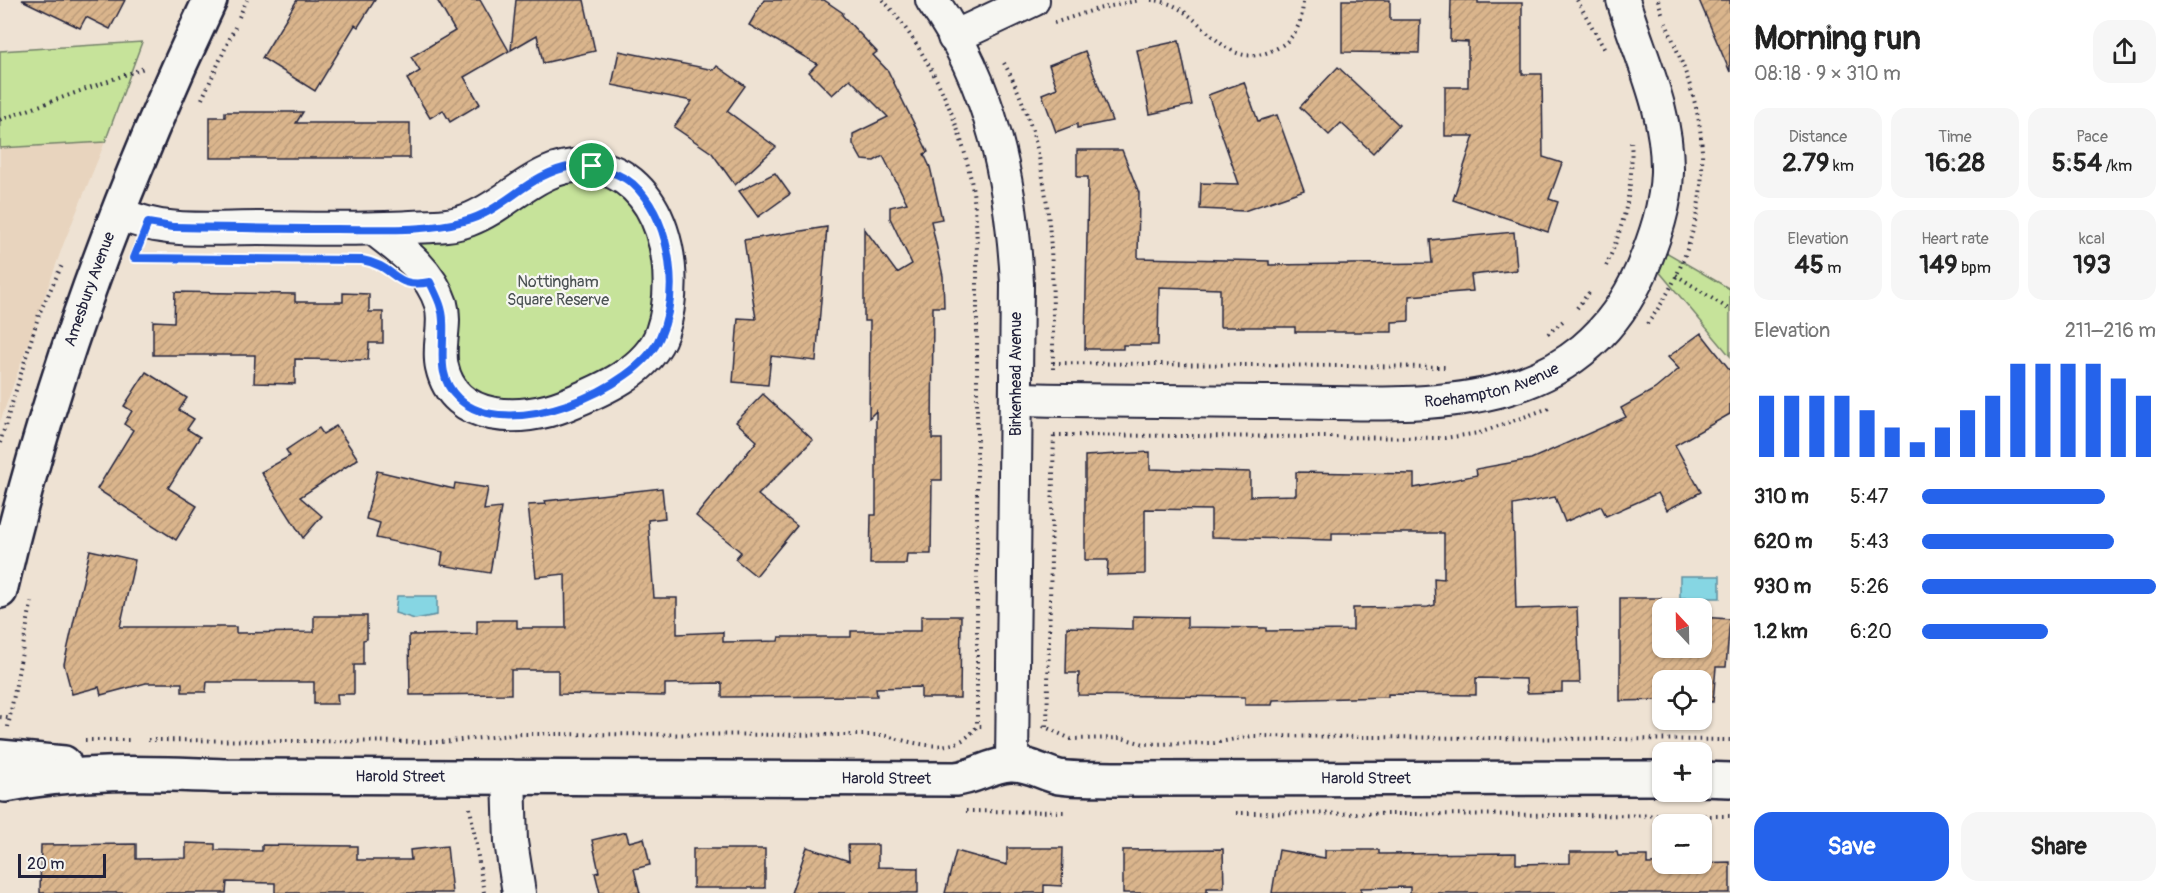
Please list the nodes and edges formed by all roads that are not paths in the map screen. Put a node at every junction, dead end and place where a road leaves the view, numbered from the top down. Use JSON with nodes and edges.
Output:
{"nodes":[{"id":1,"x":210,"y":0,"type":"edge"},
{"id":2,"x":932,"y":0,"type":"edge"},
{"id":3,"x":1623,"y":0,"type":"edge"},
{"id":4,"x":1040,"y":13,"type":"edge"},
{"id":5,"x":954,"y":37,"type":"junction"},
{"id":6,"x":117,"y":213,"type":"junction"},
{"id":7,"x":374,"y":229,"type":"junction"},
{"id":8,"x":1016,"y":399,"type":"junction"},
{"id":9,"x":0,"y":591,"type":"edge"},
{"id":10,"x":1011,"y":764,"type":"junction"},
{"id":11,"x":3,"y":765,"type":"edge"},
{"id":12,"x":509,"y":776,"type":"junction"},
{"id":13,"x":1652,"y":778,"type":"edge"},
{"id":14,"x":1712,"y":779,"type":"edge"},
{"id":15,"x":1730,"y":780,"type":"edge"},
{"id":16,"x":519,"y":893,"type":"edge"}],
"edges":[{"from":1,"to":6,"type":"street","name":"Amesbury Avenue"},
{"from":2,"to":5,"type":"street","name":"Birkenhead Avenue"},
{"from":3,"to":8,"type":"street","name":"Roehampton Avenue"},
{"from":4,"to":5,"type":"street"},
{"from":5,"to":8,"type":"street","name":"Birkenhead Avenue"},
{"from":6,"to":7,"type":"street"},
{"from":6,"to":9,"type":"street","name":"Amesbury Avenue"},
{"from":7,"to":7,"type":"street"},
{"from":8,"to":10,"type":"street","name":"Birkenhead Avenue"},
{"from":10,"to":12,"type":"street","name":"Harold Street"},
{"from":10,"to":13,"type":"street","name":"Harold Street"},
{"from":11,"to":12,"type":"street","name":"Harold Street"},
{"from":12,"to":16,"type":"street"},
{"from":14,"to":15,"type":"street"}]}
